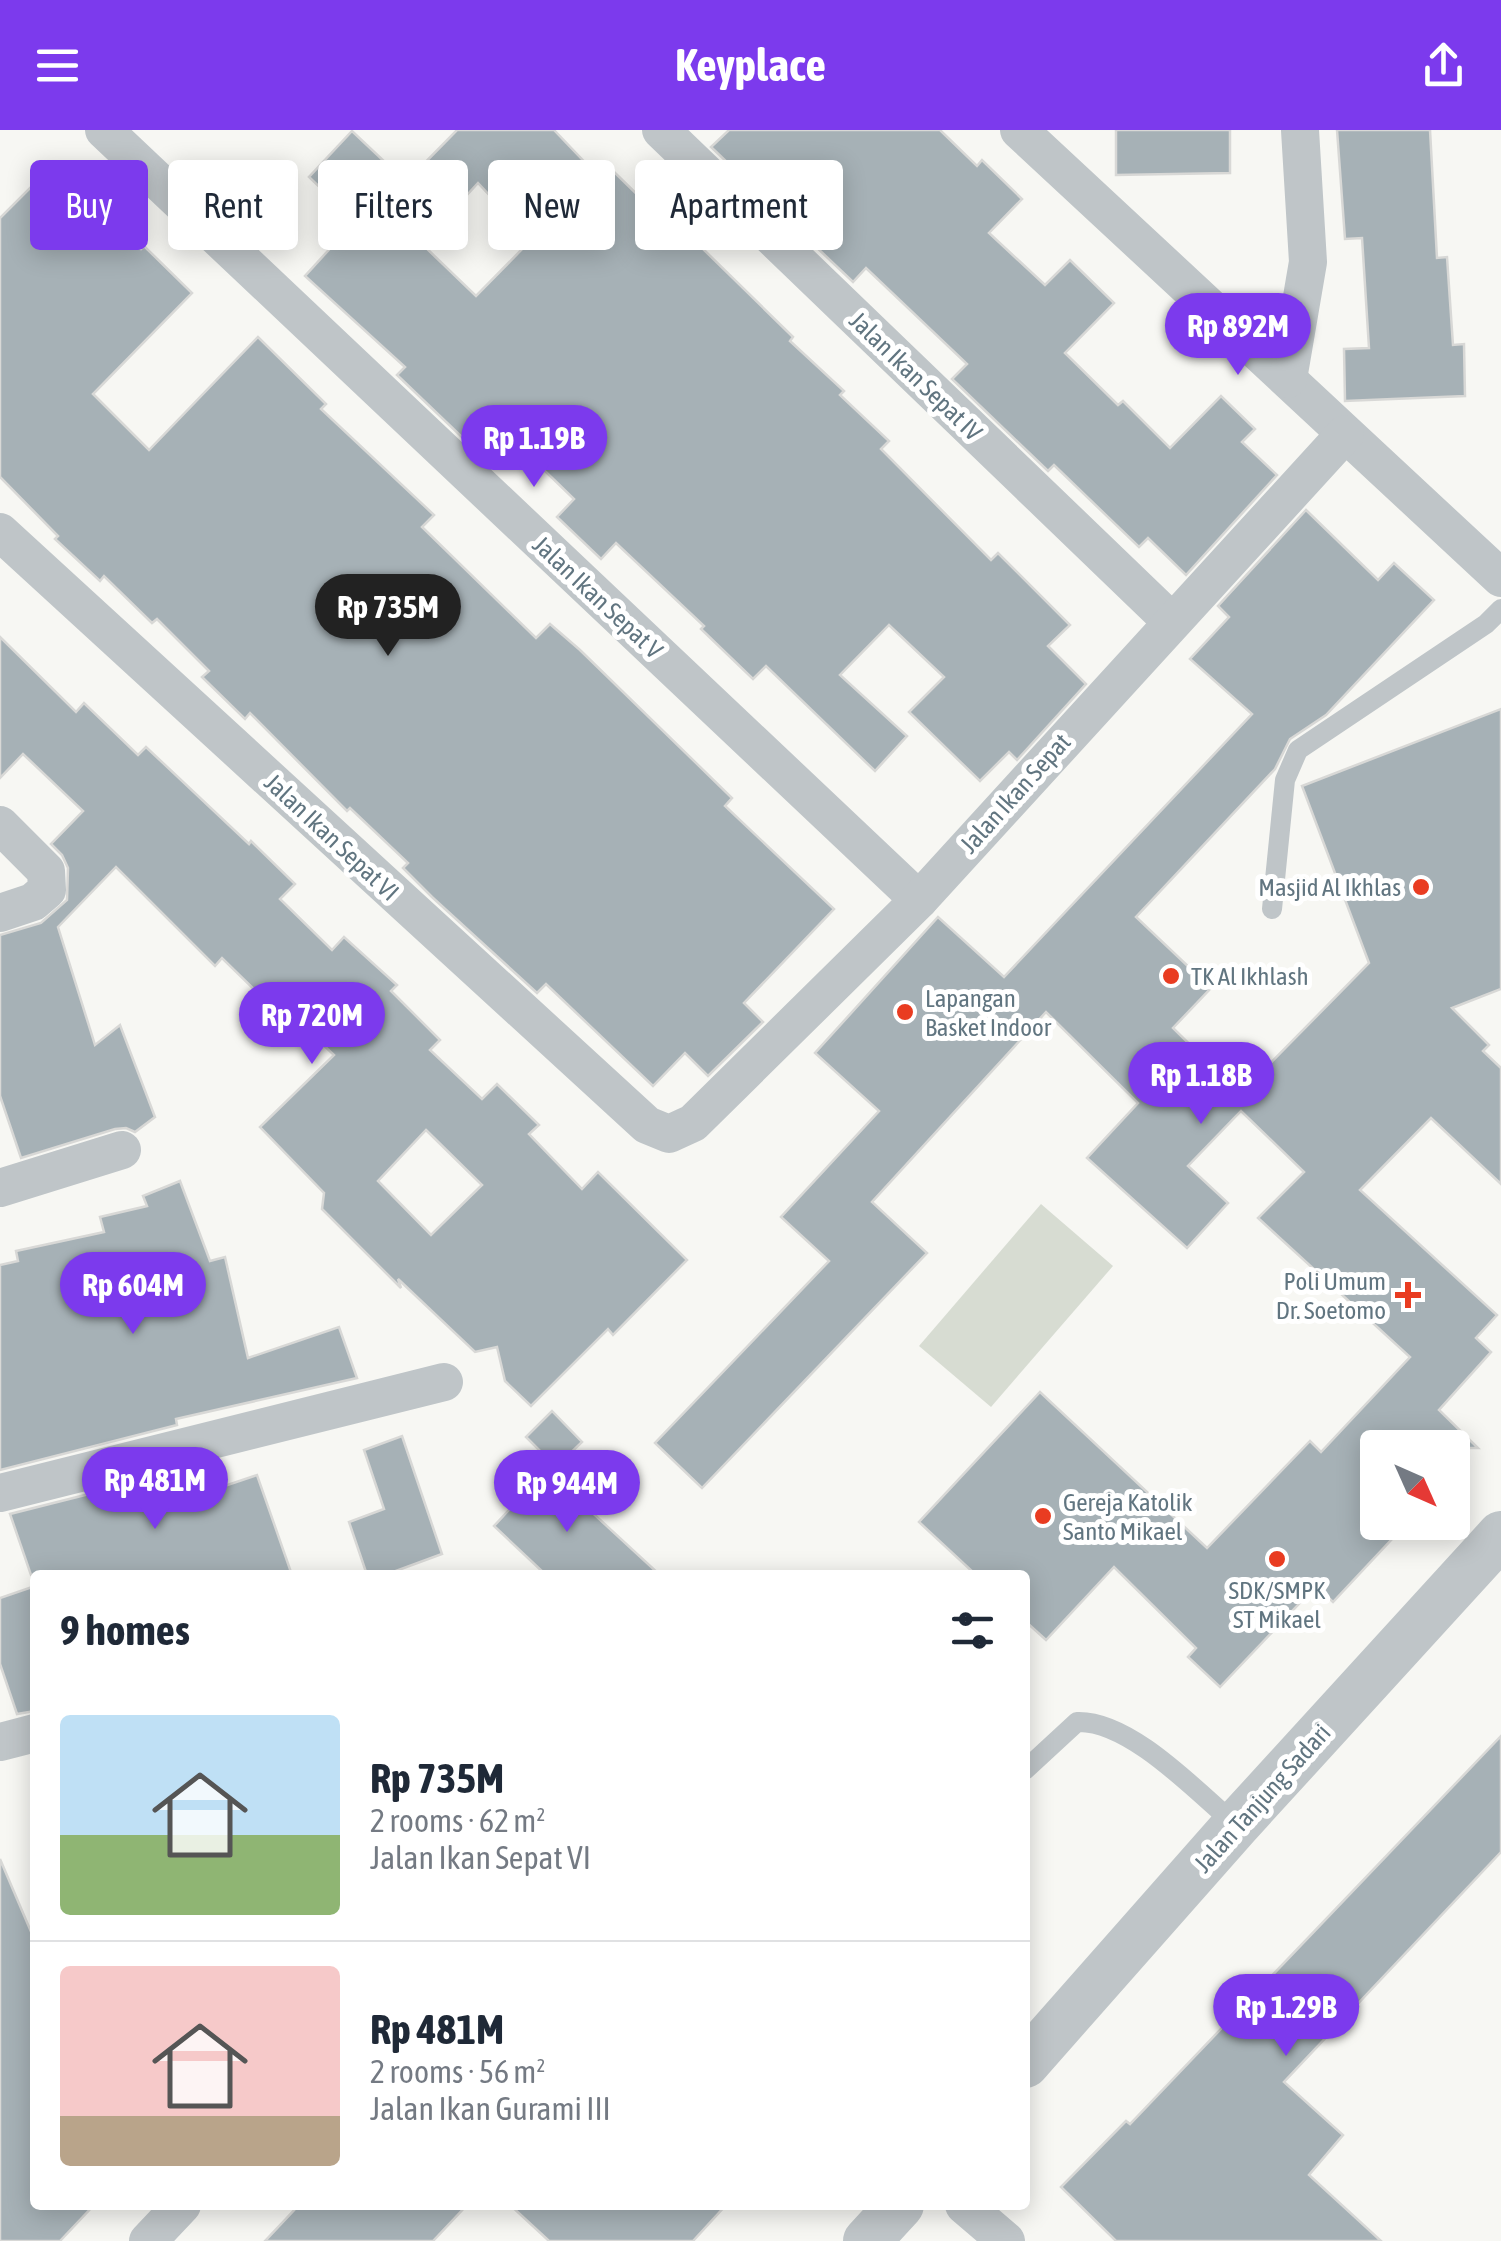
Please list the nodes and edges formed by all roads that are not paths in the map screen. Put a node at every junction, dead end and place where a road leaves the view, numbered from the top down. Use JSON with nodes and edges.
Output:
{"nodes":[{"id":1,"x":104,"y":130,"type":"edge"},
{"id":2,"x":661,"y":130,"type":"edge"},
{"id":3,"x":1019,"y":130,"type":"edge"},
{"id":4,"x":1300,"y":130,"type":"edge"},
{"id":5,"x":1288,"y":379,"type":"junction"},
{"id":6,"x":1345,"y":434,"type":"junction"},
{"id":7,"x":0,"y":532,"type":"edge"},
{"id":8,"x":1501,"y":578,"type":"edge"},
{"id":9,"x":1501,"y":609,"type":"edge"},
{"id":10,"x":1170,"y":621,"type":"junction"},
{"id":11,"x":0,"y":826,"type":"edge"},
{"id":12,"x":919,"y":900,"type":"junction"},
{"id":13,"x":17,"y":907,"type":"edge"},
{"id":14,"x":1272,"y":909,"type":"dead end"},
{"id":15,"x":669,"y":1134,"type":"joint"},
{"id":16,"x":122,"y":1150,"type":"dead end"},
{"id":17,"x":0,"y":1188,"type":"edge"},
{"id":18,"x":444,"y":1382,"type":"dead end"},
{"id":19,"x":0,"y":1493,"type":"edge"},
{"id":20,"x":1501,"y":1535,"type":"edge"},
{"id":21,"x":30,"y":1734,"type":"edge"},
{"id":22,"x":0,"y":1742,"type":"edge"},
{"id":23,"x":1030,"y":1765,"type":"edge"},
{"id":24,"x":1236,"y":1825,"type":"junction"},
{"id":25,"x":1030,"y":2058,"type":"edge"},
{"id":26,"x":177,"y":2210,"type":"edge"},
{"id":27,"x":895,"y":2210,"type":"edge"},
{"id":28,"x":970,"y":2210,"type":"edge"},
{"id":29,"x":148,"y":2241,"type":"edge"},
{"id":30,"x":867,"y":2241,"type":"edge"},
{"id":31,"x":1006,"y":2241,"type":"edge"}],
"edges":[{"from":1,"to":12,"type":"street","name":"Jalan Ikan Sepat V"},
{"from":2,"to":10,"type":"street","name":"Jalan Ikan Sepat IV"},
{"from":3,"to":5,"type":"street"},
{"from":4,"to":5,"type":"street"},
{"from":5,"to":6,"type":"street"},
{"from":6,"to":8,"type":"street"},
{"from":6,"to":10,"type":"street","name":"Jalan Ikan Sepat"},
{"from":7,"to":15,"type":"street","name":"Jalan Ikan Sepat VI"},
{"from":9,"to":14,"type":"lane"},
{"from":10,"to":12,"type":"street","name":"Jalan Ikan Sepat"},
{"from":11,"to":13,"type":"street"},
{"from":12,"to":15,"type":"street","name":"Jalan Ikan Sepat"},
{"from":16,"to":17,"type":"street"},
{"from":18,"to":19,"type":"street"},
{"from":20,"to":24,"type":"street","name":"Jalan Tanjung Sadari"},
{"from":21,"to":22,"type":"street"},
{"from":23,"to":24,"type":"lane"},
{"from":24,"to":25,"type":"street","name":"Jalan Tanjung Sadari"},
{"from":26,"to":29,"type":"street"},
{"from":27,"to":30,"type":"street"},
{"from":28,"to":31,"type":"street"}]}
